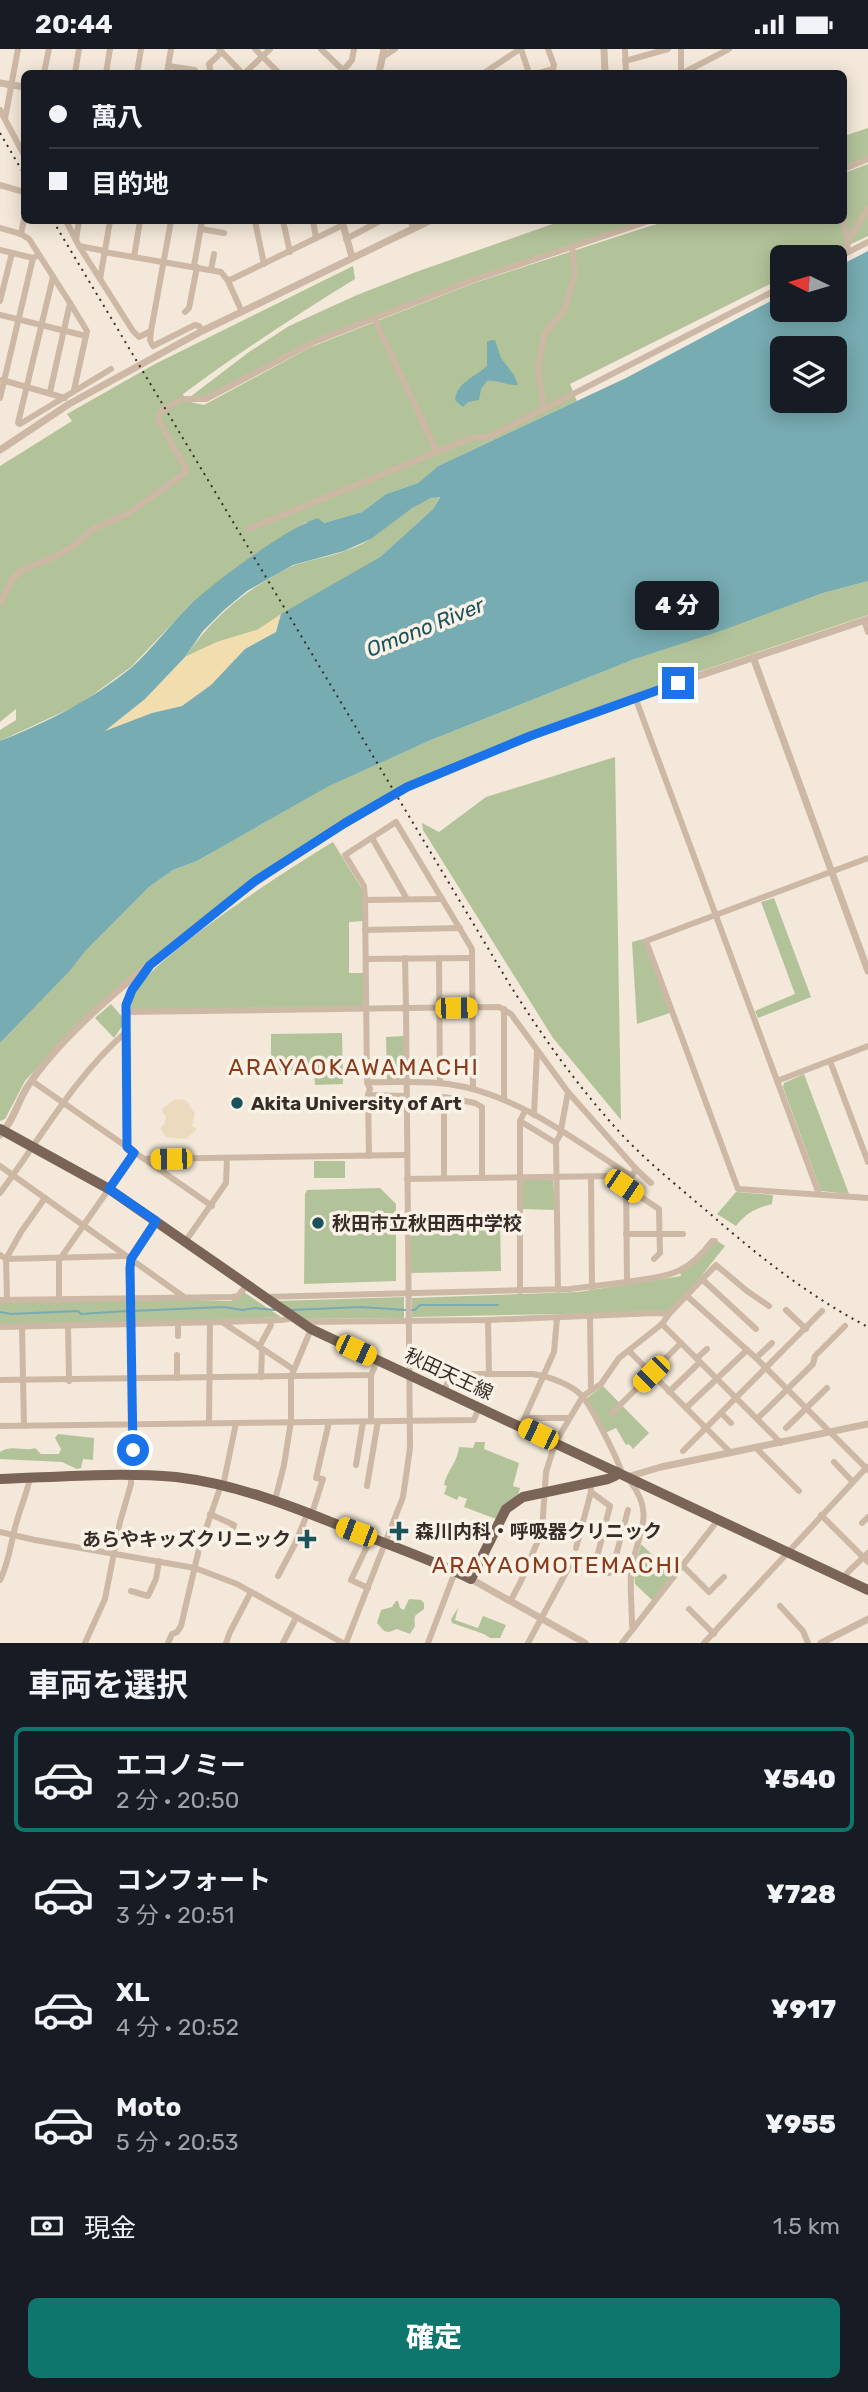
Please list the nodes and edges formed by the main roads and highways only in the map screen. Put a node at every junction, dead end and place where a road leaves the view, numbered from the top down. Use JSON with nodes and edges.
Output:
{"nodes":[{"id":1,"x":1,"y":1131,"type":"edge"},
{"id":2,"x":622,"y":1474,"type":"junction"},
{"id":3,"x":0,"y":1479,"type":"edge"},
{"id":4,"x":868,"y":1590,"type":"edge"}],
"edges":[{"from":1,"to":2,"type":"main road","name":"秋田天王線"},
{"from":2,"to":3,"type":"main road"},
{"from":2,"to":4,"type":"main road","name":"秋田天王線"}]}
